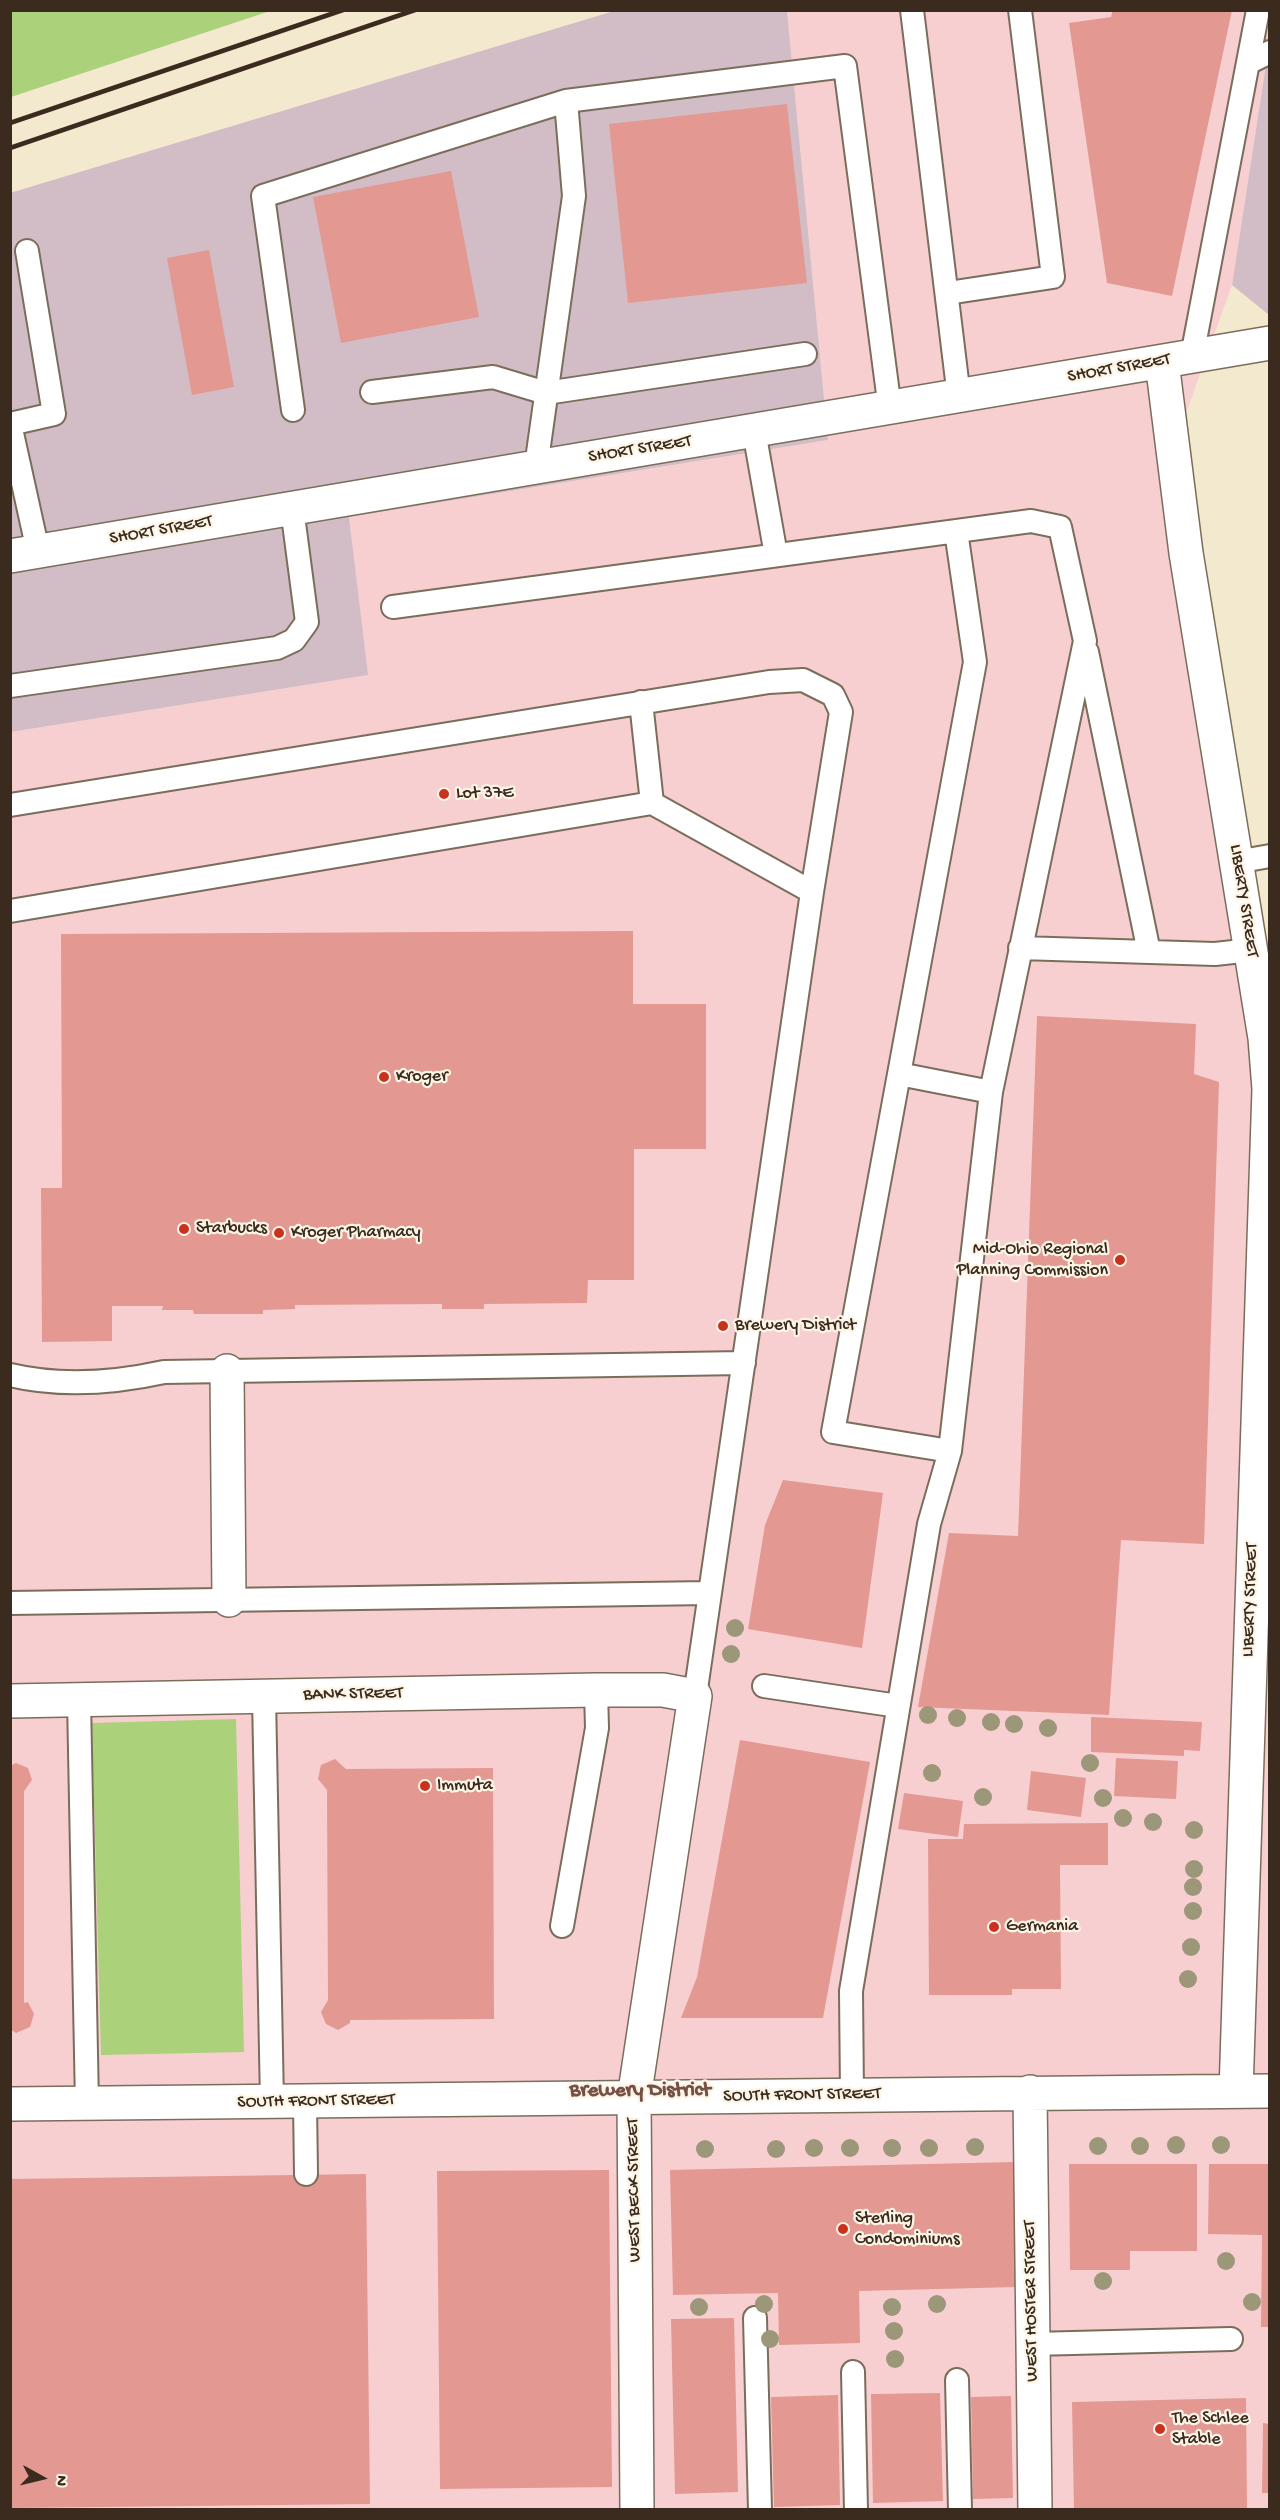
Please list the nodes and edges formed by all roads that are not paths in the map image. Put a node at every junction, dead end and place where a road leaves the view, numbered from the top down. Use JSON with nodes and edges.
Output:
{"nodes":[{"id":1,"x":912,"y":10,"type":"edge"},
{"id":2,"x":1020,"y":10,"type":"edge"},
{"id":3,"x":1258,"y":10,"type":"edge"},
{"id":4,"x":1269,"y":52,"type":"edge"},
{"id":5,"x":1248,"y":63,"type":"junction"},
{"id":6,"x":566,"y":102,"type":"junction"},
{"id":7,"x":27,"y":251,"type":"dead end"},
{"id":8,"x":948,"y":293,"type":"junction"},
{"id":9,"x":1269,"y":343,"type":"edge"},
{"id":10,"x":805,"y":354,"type":"dead end"},
{"id":11,"x":1178,"y":359,"type":"junction"},
{"id":12,"x":372,"y":392,"type":"dead end"},
{"id":13,"x":546,"y":393,"type":"junction"},
{"id":14,"x":959,"y":396,"type":"junction"},
{"id":15,"x":890,"y":409,"type":"junction"},
{"id":16,"x":293,"y":410,"type":"dead end"},
{"id":17,"x":10,"y":424,"type":"edge"},
{"id":18,"x":754,"y":431,"type":"junction"},
{"id":19,"x":536,"y":467,"type":"junction"},
{"id":20,"x":292,"y":508,"type":"junction"},
{"id":21,"x":956,"y":531,"type":"junction"},
{"id":22,"x":24,"y":554,"type":"edge"},
{"id":23,"x":776,"y":555,"type":"junction"},
{"id":24,"x":393,"y":607,"type":"dead end"},
{"id":25,"x":1085,"y":641,"type":"junction"},
{"id":26,"x":10,"y":686,"type":"edge"},
{"id":27,"x":641,"y":702,"type":"junction"},
{"id":28,"x":652,"y":803,"type":"junction"},
{"id":29,"x":10,"y":805,"type":"edge"},
{"id":30,"x":1269,"y":856,"type":"edge"},
{"id":31,"x":1236,"y":862,"type":"junction"},
{"id":32,"x":812,"y":892,"type":"junction"},
{"id":33,"x":10,"y":911,"type":"edge"},
{"id":34,"x":1020,"y":948,"type":"junction"},
{"id":35,"x":1251,"y":950,"type":"junction"},
{"id":36,"x":1149,"y":952,"type":"junction"},
{"id":37,"x":899,"y":1074,"type":"junction"},
{"id":38,"x":991,"y":1092,"type":"junction"},
{"id":39,"x":1267,"y":1225,"type":"edge"},
{"id":40,"x":744,"y":1363,"type":"junction"},
{"id":41,"x":227,"y":1371,"type":"junction"},
{"id":42,"x":10,"y":1375,"type":"edge"},
{"id":43,"x":950,"y":1451,"type":"junction"},
{"id":44,"x":1262,"y":1532,"type":"edge"},
{"id":45,"x":710,"y":1593,"type":"junction"},
{"id":46,"x":229,"y":1600,"type":"junction"},
{"id":47,"x":10,"y":1603,"type":"edge"},
{"id":48,"x":764,"y":1686,"type":"dead end"},
{"id":49,"x":597,"y":1690,"type":"junction"},
{"id":50,"x":695,"y":1696,"type":"junction"},
{"id":51,"x":264,"y":1697,"type":"junction"},
{"id":52,"x":80,"y":1700,"type":"junction"},
{"id":53,"x":10,"y":1701,"type":"edge"},
{"id":54,"x":898,"y":1706,"type":"junction"},
{"id":55,"x":562,"y":1926,"type":"dead end"},
{"id":56,"x":1236,"y":2091,"type":"junction"},
{"id":57,"x":1269,"y":2091,"type":"edge"},
{"id":58,"x":1030,"y":2092,"type":"junction"},
{"id":59,"x":852,"y":2095,"type":"junction"},
{"id":60,"x":634,"y":2098,"type":"junction"},
{"id":61,"x":272,"y":2102,"type":"junction"},
{"id":62,"x":305,"y":2102,"type":"junction"},
{"id":63,"x":10,"y":2104,"type":"edge"},
{"id":64,"x":87,"y":2104,"type":"junction"},
{"id":65,"x":306,"y":2175,"type":"dead end"},
{"id":66,"x":755,"y":2318,"type":"dead end"},
{"id":67,"x":1231,"y":2339,"type":"dead end"},
{"id":68,"x":1033,"y":2344,"type":"junction"},
{"id":69,"x":853,"y":2372,"type":"dead end"},
{"id":70,"x":957,"y":2380,"type":"dead end"},
{"id":71,"x":638,"y":2510,"type":"edge"},
{"id":72,"x":760,"y":2510,"type":"edge"},
{"id":73,"x":856,"y":2510,"type":"edge"},
{"id":74,"x":960,"y":2510,"type":"edge"},
{"id":75,"x":1035,"y":2510,"type":"edge"}],
"edges":[{"from":1,"to":8,"type":"lane"},
{"from":2,"to":8,"type":"lane"},
{"from":3,"to":5,"type":"lane"},
{"from":4,"to":5,"type":"lane"},
{"from":5,"to":11,"type":"lane"},
{"from":6,"to":13,"type":"lane"},
{"from":6,"to":15,"type":"lane"},
{"from":6,"to":16,"type":"lane"},
{"from":7,"to":17,"type":"lane"},
{"from":8,"to":14,"type":"lane"},
{"from":9,"to":11,"type":"street","name":"SHORT STREET"},
{"from":10,"to":13,"type":"lane"},
{"from":11,"to":14,"type":"street","name":"SHORT STREET"},
{"from":11,"to":31,"type":"street","name":"LIBERTY STREET"},
{"from":12,"to":13,"type":"lane"},
{"from":13,"to":19,"type":"lane"},
{"from":14,"to":15,"type":"street","name":"SHORT STREET"},
{"from":15,"to":18,"type":"street","name":"SHORT STREET"},
{"from":17,"to":22,"type":"lane"},
{"from":18,"to":19,"type":"street","name":"SHORT STREET"},
{"from":18,"to":23,"type":"lane"},
{"from":19,"to":20,"type":"street","name":"SHORT STREET"},
{"from":20,"to":22,"type":"street","name":"SHORT STREET"},
{"from":20,"to":26,"type":"lane"},
{"from":21,"to":23,"type":"lane"},
{"from":21,"to":25,"type":"lane"},
{"from":21,"to":37,"type":"lane"},
{"from":23,"to":24,"type":"lane"},
{"from":25,"to":34,"type":"lane"},
{"from":25,"to":36,"type":"lane"},
{"from":27,"to":28,"type":"lane"},
{"from":27,"to":29,"type":"lane"},
{"from":27,"to":32,"type":"lane"},
{"from":28,"to":32,"type":"lane"},
{"from":28,"to":33,"type":"lane"},
{"from":30,"to":31,"type":"lane"},
{"from":31,"to":35,"type":"street","name":"LIBERTY STREET"},
{"from":32,"to":40,"type":"lane"},
{"from":34,"to":36,"type":"lane"},
{"from":34,"to":38,"type":"lane"},
{"from":35,"to":36,"type":"lane"},
{"from":35,"to":39,"type":"street","name":"LIBERTY STREET"},
{"from":37,"to":38,"type":"lane"},
{"from":37,"to":43,"type":"lane"},
{"from":38,"to":43,"type":"lane"},
{"from":39,"to":44,"type":"street","name":"LIBERTY STREET"},
{"from":40,"to":41,"type":"lane"},
{"from":40,"to":45,"type":"lane"},
{"from":41,"to":42,"type":"lane"},
{"from":41,"to":46,"type":"street"},
{"from":43,"to":54,"type":"lane"},
{"from":44,"to":56,"type":"street","name":"LIBERTY STREET"},
{"from":45,"to":46,"type":"lane"},
{"from":45,"to":50,"type":"lane"},
{"from":46,"to":47,"type":"lane"},
{"from":48,"to":54,"type":"lane"},
{"from":49,"to":50,"type":"street","name":"BANK STREET"},
{"from":49,"to":51,"type":"street","name":"BANK STREET"},
{"from":49,"to":55,"type":"lane"},
{"from":50,"to":60,"type":"street","name":"WEST BECK STREET"},
{"from":51,"to":52,"type":"street","name":"BANK STREET"},
{"from":51,"to":61,"type":"lane"},
{"from":52,"to":53,"type":"street","name":"BANK STREET"},
{"from":52,"to":64,"type":"lane"},
{"from":54,"to":59,"type":"lane"},
{"from":56,"to":57,"type":"street","name":"SOUTH FRONT STREET"},
{"from":56,"to":58,"type":"street","name":"SOUTH FRONT STREET"},
{"from":58,"to":59,"type":"street","name":"SOUTH FRONT STREET"},
{"from":58,"to":68,"type":"street","name":"WEST HOSTER STREET"},
{"from":59,"to":60,"type":"street","name":"SOUTH FRONT STREET"},
{"from":60,"to":62,"type":"street","name":"SOUTH FRONT STREET"},
{"from":60,"to":71,"type":"street","name":"WEST BECK STREET"},
{"from":61,"to":62,"type":"street","name":"SOUTH FRONT STREET"},
{"from":61,"to":64,"type":"street","name":"SOUTH FRONT STREET"},
{"from":62,"to":65,"type":"lane"},
{"from":63,"to":64,"type":"street","name":"SOUTH FRONT STREET"},
{"from":66,"to":72,"type":"lane"},
{"from":67,"to":68,"type":"lane"},
{"from":68,"to":75,"type":"street","name":"WEST HOSTER STREET"},
{"from":69,"to":73,"type":"lane"},
{"from":70,"to":74,"type":"lane"}]}
